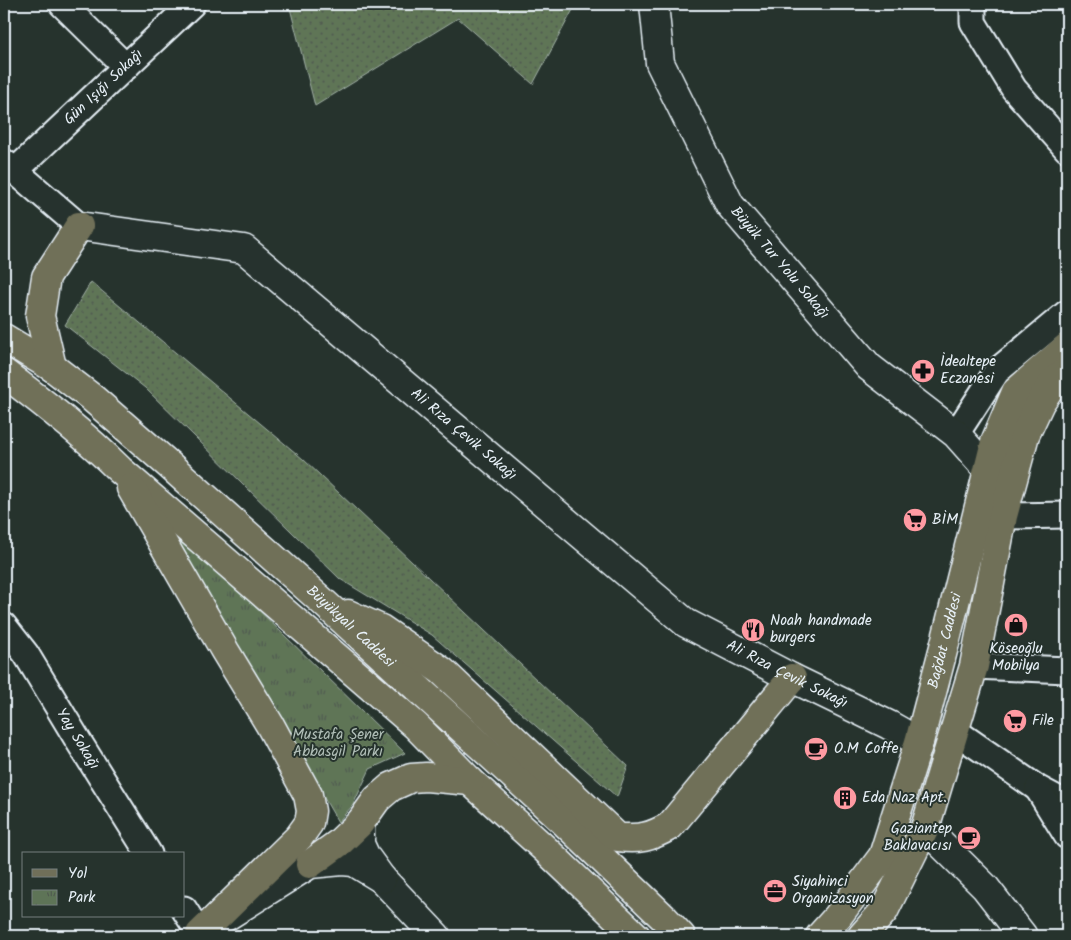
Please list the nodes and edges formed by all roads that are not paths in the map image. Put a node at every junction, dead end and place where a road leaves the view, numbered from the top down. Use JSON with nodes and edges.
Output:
{"nodes":[{"id":1,"x":62,"y":4,"type":"edge"},
{"id":2,"x":192,"y":4,"type":"edge"},
{"id":3,"x":973,"y":4,"type":"edge"},
{"id":4,"x":651,"y":9,"type":"edge"},
{"id":5,"x":126,"y":67,"type":"junction"},
{"id":6,"x":1067,"y":149,"type":"edge"},
{"id":7,"x":10,"y":167,"type":"edge"},
{"id":8,"x":79,"y":226,"type":"junction"},
{"id":9,"x":1067,"y":313,"type":"edge"},
{"id":10,"x":4,"y":338,"type":"edge"},
{"id":11,"x":1067,"y":347,"type":"edge"},
{"id":12,"x":52,"y":367,"type":"junction"},
{"id":13,"x":4,"y":373,"type":"edge"},
{"id":14,"x":1063,"y":377,"type":"edge"},
{"id":15,"x":956,"y":434,"type":"junction"},
{"id":16,"x":120,"y":470,"type":"junction"},
{"id":17,"x":988,"y":470,"type":"junction"},
{"id":18,"x":1067,"y":515,"type":"edge"},
{"id":19,"x":1003,"y":516,"type":"junction"},
{"id":20,"x":322,"y":601,"type":"junction"},
{"id":21,"x":4,"y":626,"type":"edge"},
{"id":22,"x":974,"y":666,"type":"junction"},
{"id":23,"x":1067,"y":670,"type":"edge"},
{"id":24,"x":792,"y":678,"type":"junction"},
{"id":25,"x":955,"y":731,"type":"junction"},
{"id":26,"x":919,"y":742,"type":"junction"},
{"id":27,"x":470,"y":780,"type":"junction"},
{"id":28,"x":1037,"y":788,"type":"junction"},
{"id":29,"x":1067,"y":804,"type":"edge"},
{"id":30,"x":360,"y":823,"type":"junction"},
{"id":31,"x":925,"y":828,"type":"junction"},
{"id":32,"x":1067,"y":836,"type":"edge"},
{"id":33,"x":148,"y":852,"type":"edge"},
{"id":34,"x":310,"y":864,"type":"junction"},
{"id":35,"x":382,"y":880,"type":"junction"},
{"id":36,"x":185,"y":911,"type":"edge"},
{"id":37,"x":198,"y":935,"type":"edge"},
{"id":38,"x":436,"y":936,"type":"edge"},
{"id":39,"x":636,"y":936,"type":"edge"},
{"id":40,"x":681,"y":936,"type":"edge"},
{"id":41,"x":820,"y":936,"type":"edge"},
{"id":42,"x":862,"y":936,"type":"edge"},
{"id":43,"x":1023,"y":936,"type":"edge"}],
"edges":[{"from":1,"to":5,"type":"street"},
{"from":2,"to":5,"type":"street","name":"Gün Işığı Sokağı"},
{"from":3,"to":6,"type":"street"},
{"from":4,"to":15,"type":"main road","name":"Büyük Tur Yolu Sokağı"},
{"from":5,"to":7,"type":"street","name":"Gün Işığı Sokağı"},
{"from":7,"to":8,"type":"street"},
{"from":8,"to":12,"type":"main road"},
{"from":8,"to":24,"type":"main road","name":"Ali Rıza Çevik Sokağı"},
{"from":9,"to":15,"type":"street"},
{"from":10,"to":12,"type":"main road","name":"Büyükyalı Caddesi"},
{"from":11,"to":17,"type":"main road","name":"Bağdat Caddesi"},
{"from":12,"to":20,"type":"main road","name":"Büyükyalı Caddesi"},
{"from":13,"to":16,"type":"main road","name":"Büyükyalı Caddesi"},
{"from":14,"to":19,"type":"main road","name":"Bağdat Caddesi"},
{"from":15,"to":17,"type":"main road","name":"Büyük Tur Yolu Sokağı"},
{"from":16,"to":27,"type":"main road","name":"Büyükyalı Caddesi"},
{"from":16,"to":37,"type":"main road"},
{"from":17,"to":26,"type":"main road","name":"Bağdat Caddesi"},
{"from":18,"to":19,"type":"street"},
{"from":19,"to":22,"type":"main road","name":"Bağdat Caddesi"},
{"from":20,"to":24,"type":"main road"},
{"from":20,"to":40,"type":"main road","name":"Büyükyalı Caddesi"},
{"from":21,"to":33,"type":"street","name":"Yay Sokağı"},
{"from":22,"to":23,"type":"street"},
{"from":22,"to":25,"type":"main road","name":"Bağdat Caddesi"},
{"from":24,"to":26,"type":"main road","name":"Ali Rıza Çevik Sokağı"},
{"from":25,"to":28,"type":"street"},
{"from":25,"to":31,"type":"main road","name":"Bağdat Caddesi"},
{"from":26,"to":41,"type":"main road","name":"Bağdat Caddesi"},
{"from":27,"to":30,"type":"main road"},
{"from":27,"to":39,"type":"main road","name":"Büyükyalı Caddesi"},
{"from":28,"to":29,"type":"street"},
{"from":28,"to":32,"type":"street"},
{"from":30,"to":34,"type":"main road"},
{"from":30,"to":35,"type":"main road"},
{"from":31,"to":42,"type":"main road","name":"Bağdat Caddesi"},
{"from":31,"to":43,"type":"main road"},
{"from":34,"to":35,"type":"main road"},
{"from":34,"to":37,"type":"main road"},
{"from":35,"to":38,"type":"main road"},
{"from":36,"to":37,"type":"street"}]}
